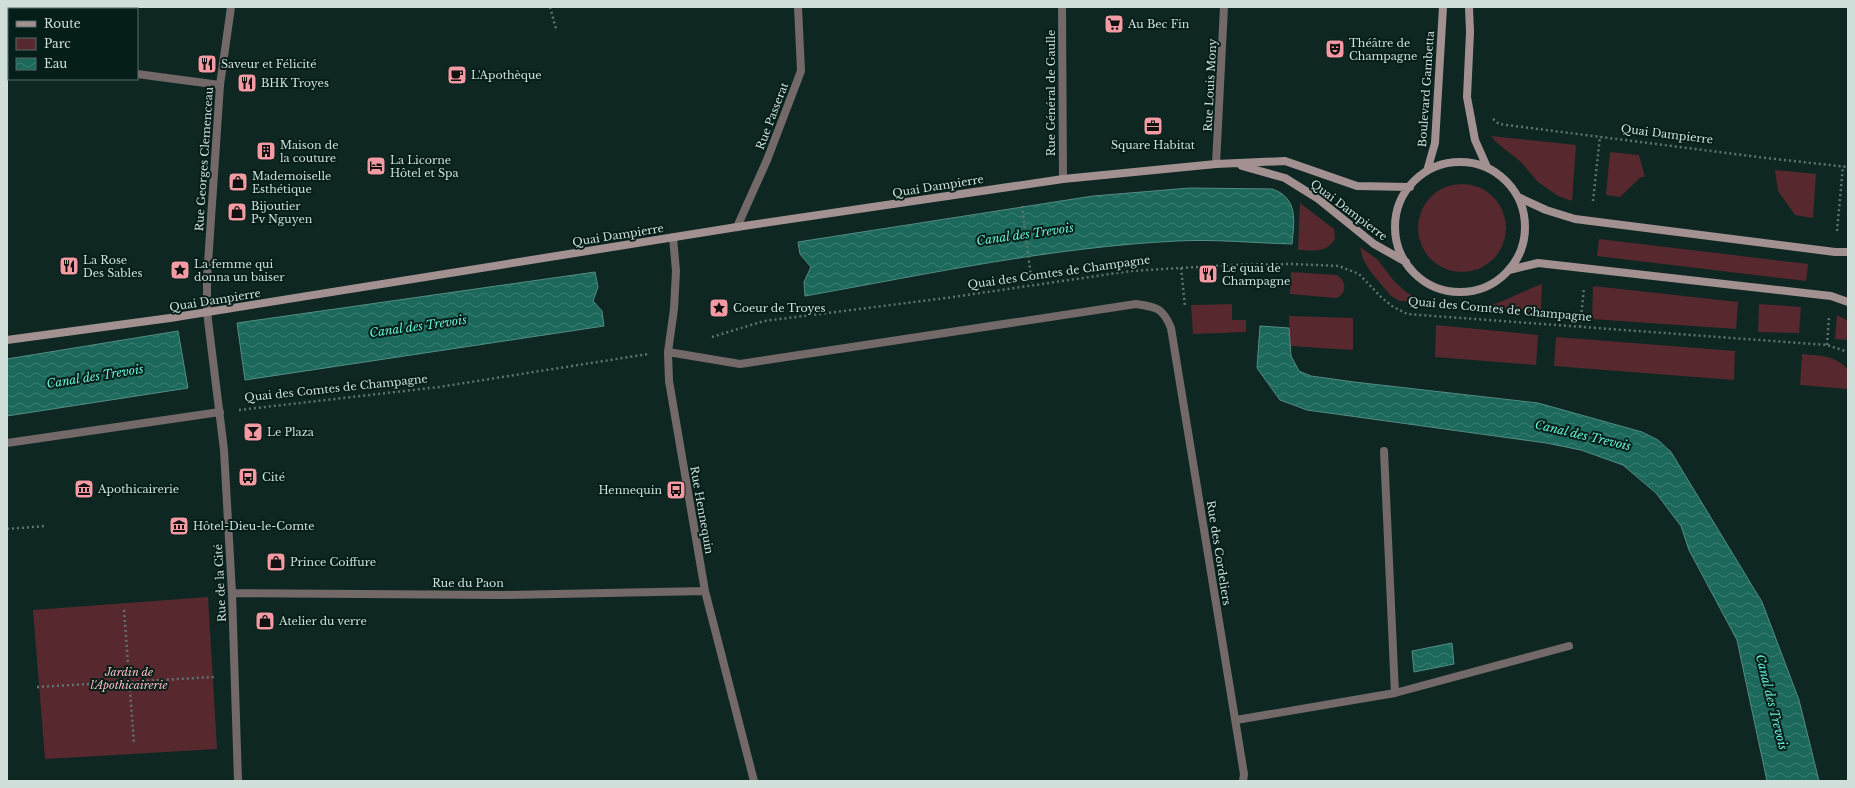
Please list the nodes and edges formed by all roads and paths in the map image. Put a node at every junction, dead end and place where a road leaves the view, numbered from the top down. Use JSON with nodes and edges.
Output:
{"nodes":[{"id":1,"x":231,"y":7,"type":"edge"},
{"id":2,"x":550,"y":7,"type":"edge"},
{"id":3,"x":798,"y":7,"type":"edge"},
{"id":4,"x":1062,"y":7,"type":"edge"},
{"id":5,"x":1224,"y":7,"type":"edge"},
{"id":6,"x":1443,"y":7,"type":"edge"},
{"id":7,"x":1469,"y":7,"type":"edge"},
{"id":8,"x":556,"y":29,"type":"dead end"},
{"id":9,"x":138,"y":74,"type":"edge"},
{"id":10,"x":220,"y":85,"type":"junction"},
{"id":11,"x":1491,"y":117,"type":"dead end"},
{"id":12,"x":1216,"y":164,"type":"junction"},
{"id":13,"x":1233,"y":164,"type":"junction"},
{"id":14,"x":1848,"y":167,"type":"edge"},
{"id":15,"x":1487,"y":168,"type":"junction"},
{"id":16,"x":1428,"y":171,"type":"junction"},
{"id":17,"x":1063,"y":179,"type":"junction"},
{"id":18,"x":1410,"y":187,"type":"junction"},
{"id":19,"x":1518,"y":197,"type":"junction"},
{"id":20,"x":1021,"y":204,"type":"dead end"},
{"id":21,"x":737,"y":227,"type":"junction"},
{"id":22,"x":673,"y":237,"type":"junction"},
{"id":23,"x":1848,"y":252,"type":"edge"},
{"id":24,"x":1406,"y":262,"type":"junction"},
{"id":25,"x":1509,"y":270,"type":"junction"},
{"id":26,"x":1032,"y":285,"type":"junction"},
{"id":27,"x":1848,"y":302,"type":"edge"},
{"id":28,"x":207,"y":312,"type":"junction"},
{"id":29,"x":708,"y":338,"type":"dead end"},
{"id":30,"x":7,"y":340,"type":"edge"},
{"id":31,"x":668,"y":352,"type":"junction"},
{"id":32,"x":1848,"y":352,"type":"edge"},
{"id":33,"x":220,"y":412,"type":"junction"},
{"id":34,"x":7,"y":443,"type":"edge"},
{"id":35,"x":1384,"y":451,"type":"dead end"},
{"id":36,"x":46,"y":526,"type":"dead end"},
{"id":37,"x":7,"y":529,"type":"edge"},
{"id":38,"x":705,"y":591,"type":"junction"},
{"id":39,"x":232,"y":593,"type":"junction"},
{"id":40,"x":124,"y":610,"type":"dead end"},
{"id":41,"x":1569,"y":646,"type":"dead end"},
{"id":42,"x":235,"y":676,"type":"junction"},
{"id":43,"x":129,"y":682,"type":"junction"},
{"id":44,"x":37,"y":687,"type":"dead end"},
{"id":45,"x":1395,"y":693,"type":"junction"},
{"id":46,"x":1236,"y":720,"type":"junction"},
{"id":47,"x":134,"y":744,"type":"dead end"},
{"id":48,"x":238,"y":781,"type":"edge"},
{"id":49,"x":754,"y":781,"type":"edge"},
{"id":50,"x":1243,"y":781,"type":"edge"}],
"edges":[{"from":1,"to":10,"type":"street","name":"Rue Georges Clemenceau"},
{"from":2,"to":8,"type":"path"},
{"from":3,"to":21,"type":"street","name":"Rue Passerat"},
{"from":4,"to":17,"type":"street","name":"Rue Général de Gaulle"},
{"from":5,"to":12,"type":"street","name":"Rue Louis Mony"},
{"from":6,"to":16,"type":"main road","name":"Boulevard Gambetta"},
{"from":7,"to":15,"type":"main road"},
{"from":9,"to":10,"type":"street"},
{"from":10,"to":28,"type":"street","name":"Rue Georges Clemenceau"},
{"from":11,"to":14,"type":"path","name":"Quai Dampierre"},
{"from":12,"to":13,"type":"main road","name":"Quai Dampierre"},
{"from":12,"to":17,"type":"main road","name":"Quai Dampierre"},
{"from":13,"to":18,"type":"main road","name":"Quai Dampierre"},
{"from":13,"to":24,"type":"main road","name":"Quai Dampierre"},
{"from":15,"to":16,"type":"main road"},
{"from":15,"to":19,"type":"main road"},
{"from":16,"to":18,"type":"main road"},
{"from":17,"to":21,"type":"main road","name":"Quai Dampierre"},
{"from":18,"to":24,"type":"main road"},
{"from":19,"to":23,"type":"main road"},
{"from":19,"to":25,"type":"main road"},
{"from":20,"to":26,"type":"path"},
{"from":21,"to":22,"type":"main road","name":"Quai Dampierre"},
{"from":22,"to":28,"type":"main road","name":"Quai Dampierre"},
{"from":22,"to":31,"type":"street","name":"Rue Hennequin"},
{"from":24,"to":25,"type":"main road"},
{"from":25,"to":27,"type":"main road"},
{"from":26,"to":29,"type":"path","name":"Quai des Comtes de Champagne"},
{"from":26,"to":32,"type":"path","name":"Quai des Comtes de Champagne"},
{"from":28,"to":30,"type":"main road","name":"Quai Dampierre"},
{"from":28,"to":33,"type":"street","name":"Rue de la Cité"},
{"from":31,"to":33,"type":"path","name":"Quai des Comtes de Champagne"},
{"from":31,"to":38,"type":"street","name":"Rue Hennequin"},
{"from":31,"to":46,"type":"street","name":"Rue des Cordeliers"},
{"from":33,"to":34,"type":"street"},
{"from":33,"to":39,"type":"street","name":"Rue de la Cité"},
{"from":35,"to":45,"type":"street"},
{"from":36,"to":37,"type":"path"},
{"from":38,"to":39,"type":"street","name":"Rue du Paon"},
{"from":38,"to":49,"type":"street","name":"Rue Hennequin"},
{"from":39,"to":42,"type":"street","name":"Rue de la Cité"},
{"from":40,"to":43,"type":"path"},
{"from":41,"to":45,"type":"street"},
{"from":42,"to":43,"type":"path"},
{"from":42,"to":48,"type":"street","name":"Rue de la Cité"},
{"from":43,"to":44,"type":"path"},
{"from":43,"to":47,"type":"path"},
{"from":45,"to":46,"type":"street"},
{"from":46,"to":50,"type":"street","name":"Rue des Cordeliers"}]}
